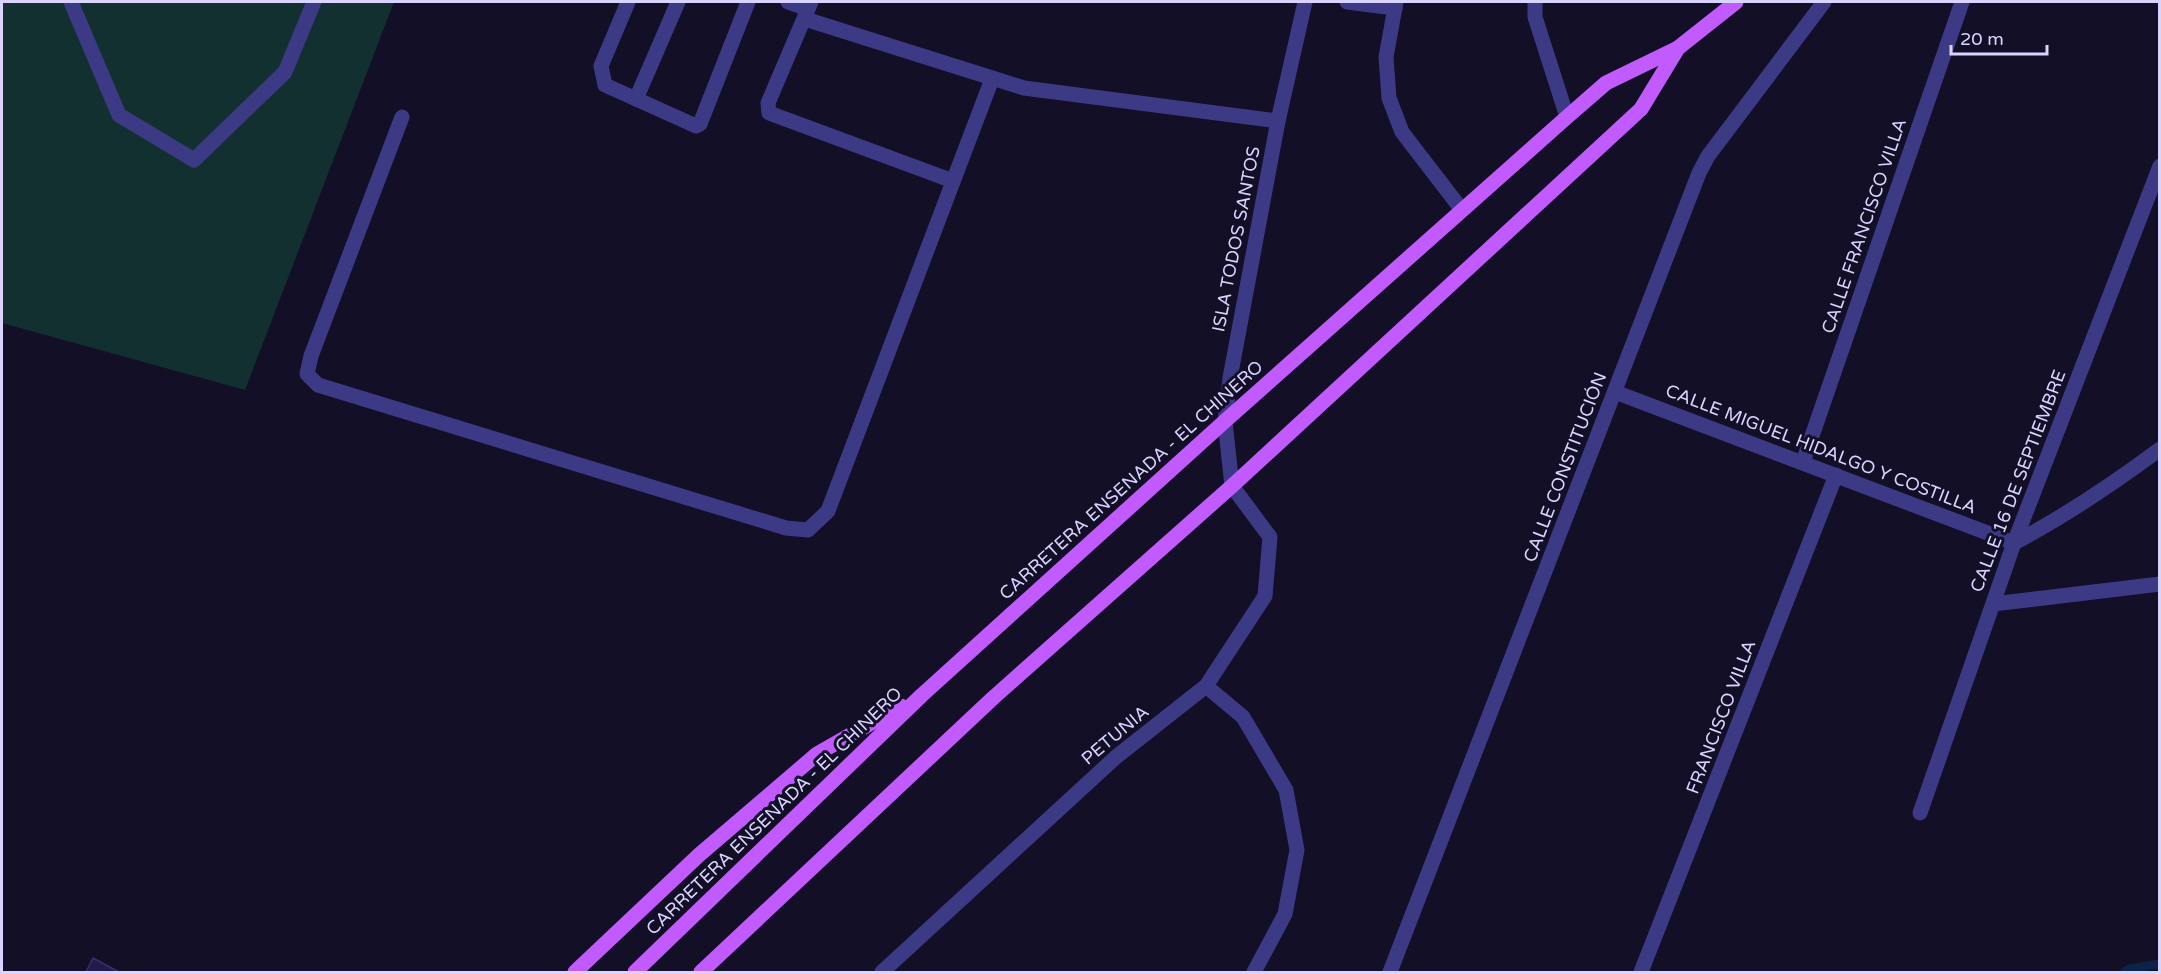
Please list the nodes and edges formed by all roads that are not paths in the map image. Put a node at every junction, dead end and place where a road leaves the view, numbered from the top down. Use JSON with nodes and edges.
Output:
{"nodes":[{"id":1,"x":71,"y":2,"type":"edge"},
{"id":2,"x":314,"y":2,"type":"edge"},
{"id":3,"x":628,"y":2,"type":"edge"},
{"id":4,"x":678,"y":2,"type":"edge"},
{"id":5,"x":748,"y":2,"type":"edge"},
{"id":6,"x":789,"y":2,"type":"edge"},
{"id":7,"x":1305,"y":2,"type":"edge"},
{"id":8,"x":1347,"y":2,"type":"edge"},
{"id":9,"x":1535,"y":2,"type":"edge"},
{"id":10,"x":1736,"y":2,"type":"edge"},
{"id":11,"x":1824,"y":2,"type":"edge"},
{"id":12,"x":1962,"y":2,"type":"edge"},
{"id":13,"x":1395,"y":5,"type":"edge"},
{"id":14,"x":808,"y":10,"type":"edge"},
{"id":15,"x":1678,"y":48,"type":"junction"},
{"id":16,"x":992,"y":79,"type":"junction"},
{"id":17,"x":636,"y":99,"type":"junction"},
{"id":18,"x":402,"y":117,"type":"dead end"},
{"id":19,"x":1567,"y":117,"type":"junction"},
{"id":20,"x":1278,"y":121,"type":"junction"},
{"id":21,"x":2160,"y":166,"type":"edge"},
{"id":22,"x":953,"y":181,"type":"junction"},
{"id":23,"x":1462,"y":210,"type":"junction"},
{"id":24,"x":1615,"y":392,"type":"junction"},
{"id":25,"x":1225,"y":421,"type":"junction"},
{"id":26,"x":2160,"y":449,"type":"edge"},
{"id":27,"x":1803,"y":462,"type":"junction"},
{"id":28,"x":1836,"y":475,"type":"junction"},
{"id":29,"x":1232,"y":486,"type":"junction"},
{"id":30,"x":2014,"y":543,"type":"junction"},
{"id":31,"x":2160,"y":584,"type":"edge"},
{"id":32,"x":1993,"y":604,"type":"junction"},
{"id":33,"x":1206,"y":686,"type":"junction"},
{"id":34,"x":922,"y":694,"type":"junction"},
{"id":35,"x":1920,"y":813,"type":"dead end"},
{"id":36,"x":575,"y":972,"type":"edge"},
{"id":37,"x":635,"y":972,"type":"edge"},
{"id":38,"x":701,"y":972,"type":"edge"},
{"id":39,"x":882,"y":972,"type":"edge"},
{"id":40,"x":1254,"y":972,"type":"edge"},
{"id":41,"x":1390,"y":972,"type":"edge"},
{"id":42,"x":1641,"y":972,"type":"edge"}],
"edges":[{"from":1,"to":2,"type":"street"},
{"from":3,"to":17,"type":"street"},
{"from":4,"to":17,"type":"street"},
{"from":5,"to":17,"type":"street"},
{"from":6,"to":14,"type":"street"},
{"from":7,"to":20,"type":"street","name":"ISLA TODOS SANTOS"},
{"from":8,"to":13,"type":"street"},
{"from":9,"to":19,"type":"street"},
{"from":10,"to":15,"type":"main road","name":"CARRETERA ENSENADA - EL CHINERO"},
{"from":11,"to":24,"type":"street","name":"CALLE CONSTITUCIÓN"},
{"from":12,"to":27,"type":"street","name":"CALLE FRANCISCO VILLA"},
{"from":13,"to":23,"type":"street"},
{"from":14,"to":16,"type":"street"},
{"from":14,"to":22,"type":"street"},
{"from":15,"to":19,"type":"main road","name":"CARRETERA ENSENADA - EL CHINERO"},
{"from":15,"to":29,"type":"main road","name":"CARRETERA ENSENADA - EL CHINERO"},
{"from":16,"to":20,"type":"street"},
{"from":16,"to":22,"type":"street"},
{"from":18,"to":22,"type":"street"},
{"from":19,"to":23,"type":"main road","name":"CARRETERA ENSENADA - EL CHINERO"},
{"from":20,"to":25,"type":"street","name":"ISLA TODOS SANTOS"},
{"from":21,"to":30,"type":"street","name":"CALLE 16 DE SEPTIEMBRE"},
{"from":23,"to":25,"type":"main road","name":"CARRETERA ENSENADA - EL CHINERO"},
{"from":24,"to":27,"type":"street","name":"CALLE MIGUEL HIDALGO Y COSTILLA"},
{"from":24,"to":41,"type":"street","name":"CALLE CONSTITUCIÓN"},
{"from":25,"to":29,"type":"street","name":"ISLA TODOS SANTOS"},
{"from":25,"to":34,"type":"main road","name":"CARRETERA ENSENADA - EL CHINERO"},
{"from":26,"to":30,"type":"street"},
{"from":27,"to":28,"type":"street","name":"CALLE MIGUEL HIDALGO Y COSTILLA"},
{"from":28,"to":30,"type":"street","name":"CALLE MIGUEL HIDALGO Y COSTILLA"},
{"from":28,"to":42,"type":"street","name":"FRANCISCO VILLA"},
{"from":29,"to":33,"type":"street","name":"PETUNIA"},
{"from":29,"to":38,"type":"main road","name":"CARRETERA ENSENADA - EL CHINERO"},
{"from":30,"to":32,"type":"street","name":"CALLE 16 DE SEPTIEMBRE"},
{"from":31,"to":32,"type":"street"},
{"from":32,"to":35,"type":"street","name":"CALLE 16 DE SEPTIEMBRE"},
{"from":33,"to":39,"type":"street","name":"PETUNIA"},
{"from":33,"to":40,"type":"street"},
{"from":34,"to":36,"type":"main road"},
{"from":34,"to":37,"type":"main road","name":"CARRETERA ENSENADA - EL CHINERO"}]}
